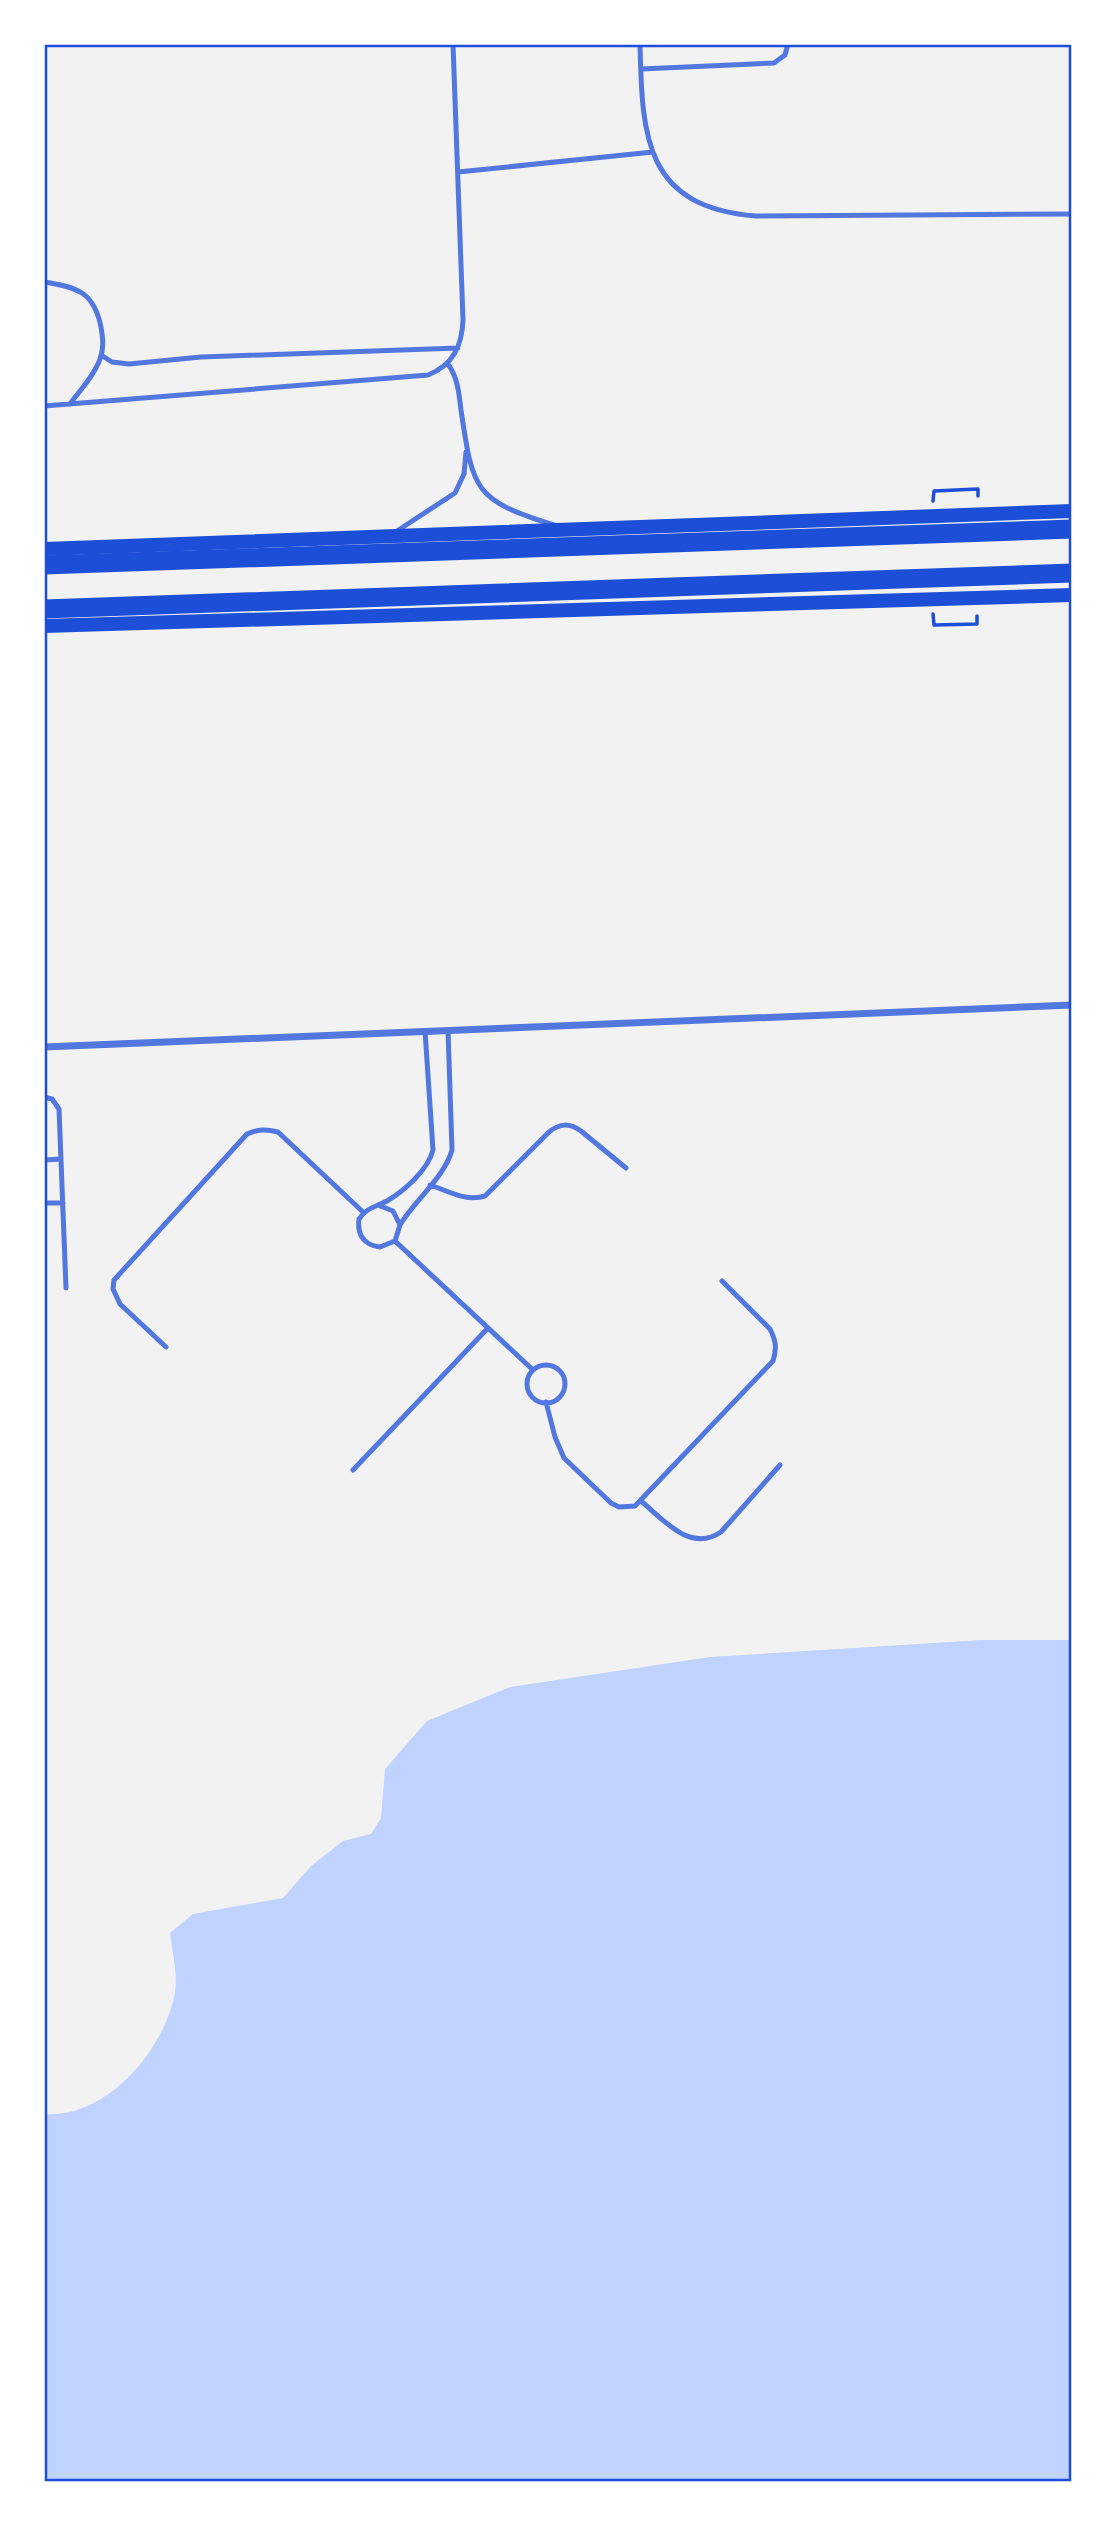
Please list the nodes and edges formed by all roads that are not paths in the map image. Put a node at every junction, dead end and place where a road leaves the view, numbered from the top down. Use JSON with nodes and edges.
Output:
{"nodes":[{"id":1,"x":453,"y":44,"type":"edge"},
{"id":2,"x":640,"y":44,"type":"edge"},
{"id":3,"x":788,"y":44,"type":"edge"},
{"id":4,"x":641,"y":69,"type":"junction"},
{"id":5,"x":653,"y":152,"type":"junction"},
{"id":6,"x":457,"y":172,"type":"junction"},
{"id":7,"x":1072,"y":214,"type":"edge"},
{"id":8,"x":44,"y":282,"type":"edge"},
{"id":9,"x":458,"y":348,"type":"junction"},
{"id":10,"x":101,"y":355,"type":"junction"},
{"id":11,"x":447,"y":364,"type":"junction"},
{"id":12,"x":70,"y":404,"type":"junction"},
{"id":13,"x":44,"y":406,"type":"edge"},
{"id":14,"x":466,"y":445,"type":"junction"},
{"id":15,"x":1072,"y":511,"type":"edge"},
{"id":16,"x":1072,"y":529,"type":"edge"},
{"id":17,"x":569,"y":530,"type":"junction"},
{"id":18,"x":388,"y":537,"type":"junction"},
{"id":19,"x":44,"y":549,"type":"edge"},
{"id":20,"x":44,"y":565,"type":"edge"},
{"id":21,"x":1072,"y":573,"type":"edge"},
{"id":22,"x":1072,"y":595,"type":"edge"},
{"id":23,"x":44,"y":609,"type":"edge"},
{"id":24,"x":44,"y":626,"type":"edge"},
{"id":25,"x":1072,"y":1004,"type":"edge"},
{"id":26,"x":448,"y":1030,"type":"junction"},
{"id":27,"x":425,"y":1031,"type":"junction"},
{"id":28,"x":44,"y":1047,"type":"edge"},
{"id":29,"x":44,"y":1097,"type":"edge"},
{"id":30,"x":61,"y":1159,"type":"junction"},
{"id":31,"x":44,"y":1160,"type":"edge"},
{"id":32,"x":626,"y":1168,"type":"dead end"},
{"id":33,"x":430,"y":1185,"type":"junction"},
{"id":34,"x":44,"y":1203,"type":"edge"},
{"id":35,"x":63,"y":1203,"type":"junction"},
{"id":36,"x":378,"y":1205,"type":"junction"},
{"id":37,"x":363,"y":1212,"type":"junction"},
{"id":38,"x":400,"y":1225,"type":"junction"},
{"id":39,"x":395,"y":1241,"type":"junction"},
{"id":40,"x":722,"y":1281,"type":"dead end"},
{"id":41,"x":66,"y":1288,"type":"dead end"},
{"id":42,"x":488,"y":1328,"type":"junction"},
{"id":43,"x":166,"y":1347,"type":"dead end"},
{"id":44,"x":533,"y":1370,"type":"junction"},
{"id":45,"x":546,"y":1402,"type":"junction"},
{"id":46,"x":780,"y":1465,"type":"dead end"},
{"id":47,"x":353,"y":1470,"type":"dead end"},
{"id":48,"x":641,"y":1501,"type":"junction"}],
"edges":[{"from":1,"to":6,"type":"lane"},
{"from":2,"to":4,"type":"lane"},
{"from":3,"to":4,"type":"lane"},
{"from":4,"to":5,"type":"lane"},
{"from":5,"to":6,"type":"lane"},
{"from":5,"to":7,"type":"lane"},
{"from":6,"to":9,"type":"lane"},
{"from":8,"to":10,"type":"lane"},
{"from":9,"to":10,"type":"lane"},
{"from":9,"to":11,"type":"lane"},
{"from":10,"to":12,"type":"lane"},
{"from":11,"to":12,"type":"lane"},
{"from":11,"to":14,"type":"lane"},
{"from":12,"to":13,"type":"lane"},
{"from":14,"to":17,"type":"lane"},
{"from":14,"to":18,"type":"lane"},
{"from":15,"to":17,"type":"main road"},
{"from":16,"to":20,"type":"highway"},
{"from":17,"to":18,"type":"main road"},
{"from":18,"to":19,"type":"main road"},
{"from":21,"to":23,"type":"highway"},
{"from":22,"to":24,"type":"main road"},
{"from":25,"to":26,"type":"street"},
{"from":26,"to":27,"type":"street"},
{"from":26,"to":33,"type":"lane"},
{"from":27,"to":28,"type":"street"},
{"from":27,"to":36,"type":"lane"},
{"from":29,"to":30,"type":"lane"},
{"from":30,"to":31,"type":"lane"},
{"from":30,"to":35,"type":"lane"},
{"from":32,"to":33,"type":"lane"},
{"from":33,"to":38,"type":"lane"},
{"from":34,"to":35,"type":"lane"},
{"from":35,"to":41,"type":"lane"},
{"from":36,"to":37,"type":"lane"},
{"from":36,"to":38,"type":"lane"},
{"from":37,"to":39,"type":"lane"},
{"from":37,"to":43,"type":"lane"},
{"from":38,"to":39,"type":"lane"},
{"from":39,"to":42,"type":"lane"},
{"from":40,"to":48,"type":"lane"},
{"from":42,"to":44,"type":"lane"},
{"from":42,"to":47,"type":"lane"},
{"from":44,"to":45,"type":"lane"},
{"from":44,"to":45,"type":"lane"},
{"from":45,"to":48,"type":"lane"},
{"from":46,"to":48,"type":"lane"}]}
